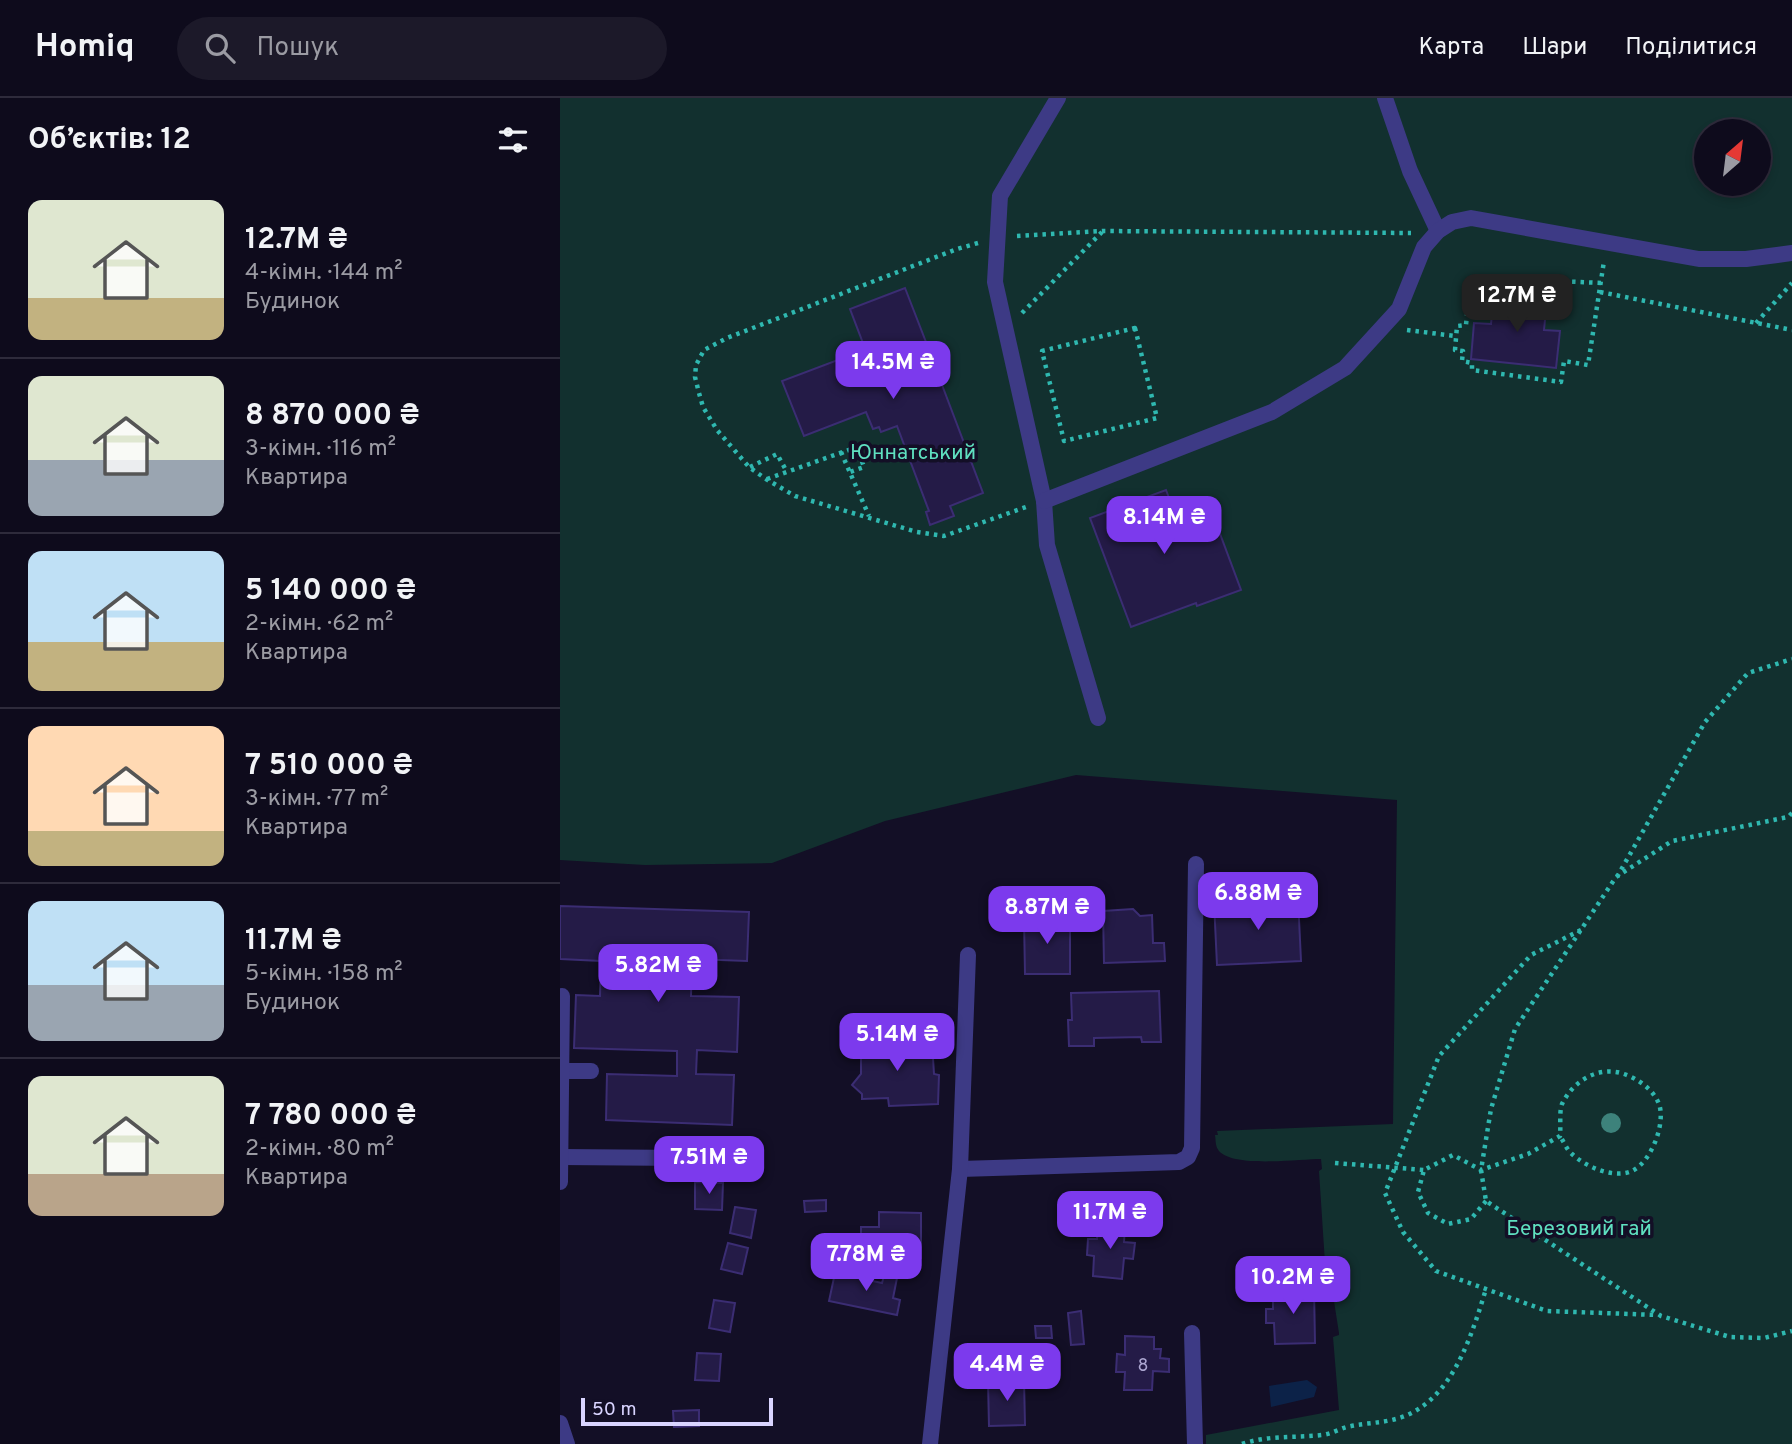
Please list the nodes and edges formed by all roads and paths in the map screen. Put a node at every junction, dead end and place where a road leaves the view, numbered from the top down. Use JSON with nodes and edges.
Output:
{"nodes":[{"id":1,"x":1058,"y":98,"type":"edge"},
{"id":2,"x":1385,"y":98,"type":"edge"},
{"id":3,"x":1103,"y":231,"type":"junction"},
{"id":4,"x":1438,"y":231,"type":"junction"},
{"id":5,"x":998,"y":237,"type":"junction"},
{"id":6,"x":1607,"y":242,"type":"junction"},
{"id":7,"x":1792,"y":253,"type":"edge"},
{"id":8,"x":1601,"y":283,"type":"junction"},
{"id":9,"x":1792,"y":283,"type":"edge"},
{"id":10,"x":1600,"y":292,"type":"junction"},
{"id":11,"x":1756,"y":323,"type":"junction"},
{"id":12,"x":1382,"y":328,"type":"junction"},
{"id":13,"x":1005,"y":330,"type":"junction"},
{"id":14,"x":1792,"y":330,"type":"edge"},
{"id":15,"x":1455,"y":335,"type":"junction"},
{"id":16,"x":1042,"y":351,"type":"joint"},
{"id":17,"x":841,"y":452,"type":"junction"},
{"id":18,"x":749,"y":467,"type":"junction"},
{"id":19,"x":787,"y":472,"type":"junction"},
{"id":20,"x":850,"y":472,"type":"junction"},
{"id":21,"x":766,"y":479,"type":"junction"},
{"id":22,"x":1044,"y":501,"type":"junction"},
{"id":23,"x":869,"y":517,"type":"junction"},
{"id":24,"x":1792,"y":659,"type":"edge"},
{"id":25,"x":1098,"y":718,"type":"dead end"},
{"id":26,"x":1792,"y":814,"type":"edge"},
{"id":27,"x":1196,"y":864,"type":"dead end"},
{"id":28,"x":1616,"y":877,"type":"junction"},
{"id":29,"x":1582,"y":929,"type":"junction"},
{"id":30,"x":968,"y":954,"type":"dead end"},
{"id":31,"x":562,"y":996,"type":"dead end"},
{"id":32,"x":562,"y":1071,"type":"edge"},
{"id":33,"x":591,"y":1072,"type":"dead end"},
{"id":34,"x":1560,"y":1136,"type":"junction"},
{"id":35,"x":561,"y":1157,"type":"edge"},
{"id":36,"x":688,"y":1158,"type":"dead end"},
{"id":37,"x":1335,"y":1163,"type":"dead end"},
{"id":38,"x":560,"y":1165,"type":"edge"},
{"id":39,"x":1396,"y":1166,"type":"junction"},
{"id":40,"x":960,"y":1169,"type":"junction"},
{"id":41,"x":1424,"y":1170,"type":"junction"},
{"id":42,"x":1481,"y":1170,"type":"junction"},
{"id":43,"x":560,"y":1182,"type":"edge"},
{"id":44,"x":1486,"y":1201,"type":"junction"},
{"id":45,"x":1486,"y":1289,"type":"junction"},
{"id":46,"x":1661,"y":1316,"type":"junction"},
{"id":47,"x":1792,"y":1331,"type":"edge"},
{"id":48,"x":1192,"y":1333,"type":"dead end"},
{"id":49,"x":560,"y":1423,"type":"edge"},
{"id":50,"x":567,"y":1444,"type":"edge"},
{"id":51,"x":930,"y":1444,"type":"edge"},
{"id":52,"x":1195,"y":1444,"type":"edge"},
{"id":53,"x":1242,"y":1444,"type":"edge"}],
"edges":[{"from":1,"to":5,"type":"lane"},
{"from":2,"to":4,"type":"lane"},
{"from":3,"to":4,"type":"path"},
{"from":3,"to":5,"type":"path"},
{"from":3,"to":13,"type":"path"},
{"from":4,"to":6,"type":"lane"},
{"from":4,"to":12,"type":"lane"},
{"from":5,"to":13,"type":"lane"},
{"from":5,"to":18,"type":"path"},
{"from":6,"to":7,"type":"lane"},
{"from":6,"to":8,"type":"path"},
{"from":8,"to":10,"type":"path"},
{"from":8,"to":15,"type":"path"},
{"from":9,"to":11,"type":"path"},
{"from":10,"to":11,"type":"path"},
{"from":10,"to":15,"type":"path"},
{"from":11,"to":14,"type":"path"},
{"from":12,"to":15,"type":"path"},
{"from":12,"to":22,"type":"lane"},
{"from":13,"to":22,"type":"lane"},
{"from":16,"to":16,"type":"path"},
{"from":17,"to":19,"type":"path"},
{"from":17,"to":20,"type":"path"},
{"from":17,"to":20,"type":"path"},
{"from":18,"to":19,"type":"path"},
{"from":18,"to":21,"type":"path"},
{"from":19,"to":21,"type":"path"},
{"from":20,"to":23,"type":"path"},
{"from":21,"to":23,"type":"path"},
{"from":22,"to":23,"type":"path"},
{"from":22,"to":25,"type":"lane"},
{"from":24,"to":28,"type":"path"},
{"from":26,"to":28,"type":"path"},
{"from":27,"to":40,"type":"lane"},
{"from":28,"to":29,"type":"path"},
{"from":29,"to":39,"type":"path"},
{"from":29,"to":42,"type":"path"},
{"from":30,"to":40,"type":"lane"},
{"from":31,"to":32,"type":"lane"},
{"from":32,"to":33,"type":"lane"},
{"from":32,"to":35,"type":"lane"},
{"from":34,"to":34,"type":"path"},
{"from":34,"to":42,"type":"path"},
{"from":35,"to":36,"type":"lane"},
{"from":35,"to":38,"type":"lane"},
{"from":37,"to":39,"type":"path"},
{"from":38,"to":43,"type":"lane"},
{"from":39,"to":41,"type":"path"},
{"from":39,"to":45,"type":"path"},
{"from":40,"to":51,"type":"lane"},
{"from":41,"to":42,"type":"path"},
{"from":41,"to":44,"type":"path"},
{"from":42,"to":44,"type":"path"},
{"from":44,"to":46,"type":"path"},
{"from":45,"to":46,"type":"path"},
{"from":45,"to":53,"type":"path"},
{"from":46,"to":47,"type":"path"},
{"from":48,"to":52,"type":"lane"},
{"from":49,"to":50,"type":"lane"}]}
